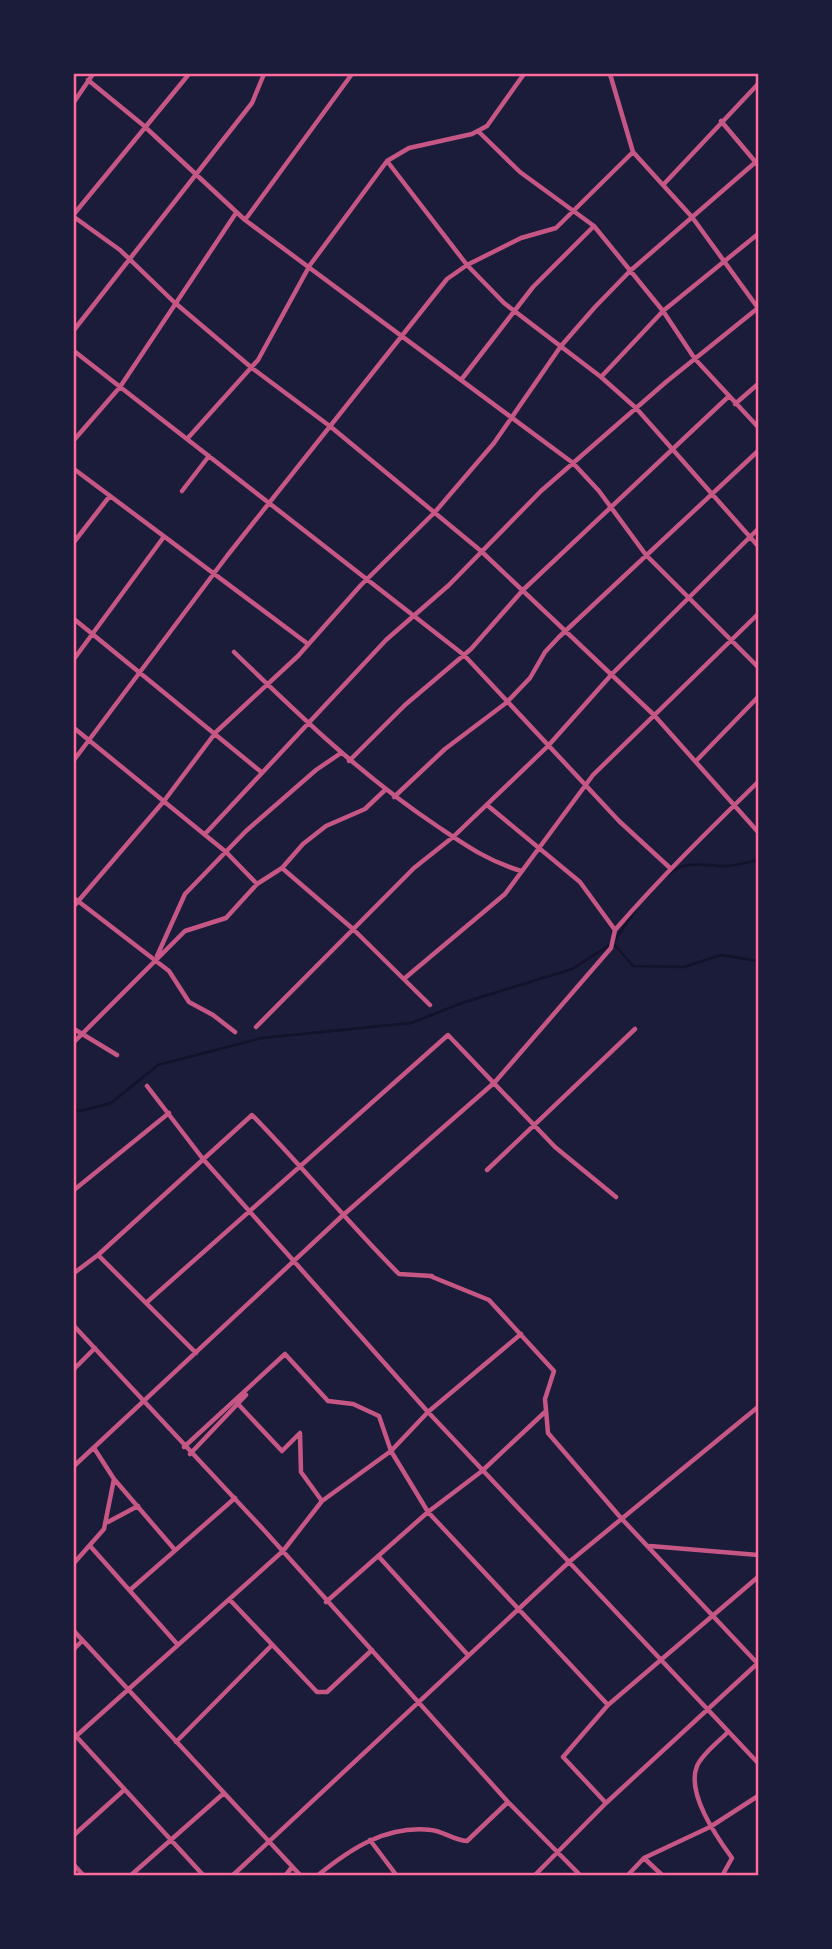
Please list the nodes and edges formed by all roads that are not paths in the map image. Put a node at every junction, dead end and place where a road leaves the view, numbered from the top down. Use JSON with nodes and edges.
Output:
{"nodes":[{"id":1,"x":93,"y":74,"type":"edge"},
{"id":2,"x":189,"y":74,"type":"edge"},
{"id":3,"x":264,"y":74,"type":"edge"},
{"id":4,"x":352,"y":74,"type":"edge"},
{"id":5,"x":524,"y":74,"type":"edge"},
{"id":6,"x":610,"y":74,"type":"edge"},
{"id":7,"x":88,"y":80,"type":"junction"},
{"id":8,"x":758,"y":84,"type":"edge"},
{"id":9,"x":74,"y":102,"type":"edge"},
{"id":10,"x":722,"y":121,"type":"junction"},
{"id":11,"x":147,"y":129,"type":"junction"},
{"id":12,"x":478,"y":131,"type":"junction"},
{"id":13,"x":633,"y":152,"type":"junction"},
{"id":14,"x":387,"y":161,"type":"junction"},
{"id":15,"x":758,"y":162,"type":"edge"},
{"id":16,"x":195,"y":174,"type":"junction"},
{"id":17,"x":663,"y":185,"type":"junction"},
{"id":18,"x":575,"y":211,"type":"junction"},
{"id":19,"x":236,"y":212,"type":"junction"},
{"id":20,"x":74,"y":216,"type":"edge"},
{"id":21,"x":692,"y":216,"type":"junction"},
{"id":22,"x":245,"y":220,"type":"junction"},
{"id":23,"x":594,"y":226,"type":"junction"},
{"id":24,"x":758,"y":233,"type":"edge"},
{"id":25,"x":128,"y":257,"type":"junction"},
{"id":26,"x":725,"y":262,"type":"junction"},
{"id":27,"x":310,"y":265,"type":"junction"},
{"id":28,"x":467,"y":265,"type":"junction"},
{"id":29,"x":630,"y":271,"type":"junction"},
{"id":30,"x":174,"y":302,"type":"junction"},
{"id":31,"x":758,"y":308,"type":"edge"},
{"id":32,"x":513,"y":311,"type":"junction"},
{"id":33,"x":663,"y":311,"type":"junction"},
{"id":34,"x":74,"y":330,"type":"edge"},
{"id":35,"x":402,"y":336,"type":"junction"},
{"id":36,"x":561,"y":346,"type":"junction"},
{"id":37,"x":74,"y":351,"type":"edge"},
{"id":38,"x":695,"y":359,"type":"junction"},
{"id":39,"x":252,"y":368,"type":"junction"},
{"id":40,"x":601,"y":377,"type":"junction"},
{"id":41,"x":461,"y":380,"type":"junction"},
{"id":42,"x":758,"y":384,"type":"edge"},
{"id":43,"x":120,"y":387,"type":"junction"},
{"id":44,"x":728,"y":397,"type":"junction"},
{"id":45,"x":735,"y":404,"type":"junction"},
{"id":46,"x":636,"y":408,"type":"junction"},
{"id":47,"x":512,"y":418,"type":"junction"},
{"id":48,"x":331,"y":427,"type":"junction"},
{"id":49,"x":758,"y":428,"type":"edge"},
{"id":50,"x":187,"y":439,"type":"junction"},
{"id":51,"x":74,"y":440,"type":"edge"},
{"id":52,"x":673,"y":450,"type":"junction"},
{"id":53,"x":758,"y":450,"type":"edge"},
{"id":54,"x":209,"y":456,"type":"junction"},
{"id":55,"x":573,"y":463,"type":"junction"},
{"id":56,"x":74,"y":469,"type":"edge"},
{"id":57,"x":182,"y":491,"type":"dead end"},
{"id":58,"x":710,"y":493,"type":"junction"},
{"id":59,"x":109,"y":497,"type":"junction"},
{"id":60,"x":270,"y":504,"type":"junction"},
{"id":61,"x":611,"y":506,"type":"junction"},
{"id":62,"x":435,"y":512,"type":"junction"},
{"id":63,"x":758,"y":529,"type":"edge"},
{"id":64,"x":750,"y":537,"type":"junction"},
{"id":65,"x":163,"y":538,"type":"junction"},
{"id":66,"x":74,"y":542,"type":"edge"},
{"id":67,"x":758,"y":546,"type":"edge"},
{"id":68,"x":481,"y":551,"type":"junction"},
{"id":69,"x":646,"y":555,"type":"junction"},
{"id":70,"x":213,"y":576,"type":"junction"},
{"id":71,"x":366,"y":580,"type":"junction"},
{"id":72,"x":523,"y":590,"type":"junction"},
{"id":73,"x":690,"y":597,"type":"junction"},
{"id":74,"x":758,"y":614,"type":"edge"},
{"id":75,"x":413,"y":615,"type":"junction"},
{"id":76,"x":74,"y":619,"type":"edge"},
{"id":77,"x":566,"y":630,"type":"junction"},
{"id":78,"x":91,"y":633,"type":"junction"},
{"id":79,"x":730,"y":639,"type":"junction"},
{"id":80,"x":308,"y":644,"type":"junction"},
{"id":81,"x":234,"y":652,"type":"dead end"},
{"id":82,"x":464,"y":655,"type":"junction"},
{"id":83,"x":74,"y":659,"type":"edge"},
{"id":84,"x":758,"y":667,"type":"edge"},
{"id":85,"x":138,"y":674,"type":"junction"},
{"id":86,"x":612,"y":674,"type":"junction"},
{"id":87,"x":267,"y":685,"type":"junction"},
{"id":88,"x":758,"y":697,"type":"edge"},
{"id":89,"x":506,"y":703,"type":"junction"},
{"id":90,"x":654,"y":715,"type":"junction"},
{"id":91,"x":307,"y":722,"type":"junction"},
{"id":92,"x":74,"y":729,"type":"edge"},
{"id":93,"x":216,"y":732,"type":"junction"},
{"id":94,"x":89,"y":740,"type":"junction"},
{"id":95,"x":548,"y":746,"type":"junction"},
{"id":96,"x":341,"y":754,"type":"junction"},
{"id":97,"x":74,"y":760,"type":"edge"},
{"id":98,"x":697,"y":760,"type":"junction"},
{"id":99,"x":349,"y":761,"type":"junction"},
{"id":100,"x":260,"y":771,"type":"junction"},
{"id":101,"x":758,"y":782,"type":"edge"},
{"id":102,"x":585,"y":784,"type":"junction"},
{"id":103,"x":385,"y":790,"type":"junction"},
{"id":104,"x":394,"y":797,"type":"junction"},
{"id":105,"x":164,"y":801,"type":"junction"},
{"id":106,"x":487,"y":805,"type":"junction"},
{"id":107,"x":733,"y":806,"type":"junction"},
{"id":108,"x":758,"y":832,"type":"edge"},
{"id":109,"x":205,"y":834,"type":"junction"},
{"id":110,"x":453,"y":837,"type":"junction"},
{"id":111,"x":538,"y":847,"type":"junction"},
{"id":112,"x":226,"y":852,"type":"junction"},
{"id":113,"x":669,"y":867,"type":"junction"},
{"id":114,"x":282,"y":868,"type":"junction"},
{"id":115,"x":521,"y":871,"type":"junction"},
{"id":116,"x":257,"y":884,"type":"junction"},
{"id":117,"x":75,"y":901,"type":"edge"},
{"id":118,"x":353,"y":929,"type":"junction"},
{"id":119,"x":615,"y":930,"type":"junction"},
{"id":120,"x":154,"y":961,"type":"junction"},
{"id":121,"x":405,"y":978,"type":"junction"},
{"id":122,"x":430,"y":1005,"type":"dead end"},
{"id":123,"x":256,"y":1027,"type":"dead end"},
{"id":124,"x":74,"y":1029,"type":"edge"},
{"id":125,"x":635,"y":1029,"type":"dead end"},
{"id":126,"x":235,"y":1032,"type":"dead end"},
{"id":127,"x":79,"y":1034,"type":"junction"},
{"id":128,"x":74,"y":1042,"type":"edge"},
{"id":129,"x":117,"y":1055,"type":"dead end"},
{"id":130,"x":495,"y":1082,"type":"junction"},
{"id":131,"x":148,"y":1086,"type":"dead end"},
{"id":132,"x":169,"y":1113,"type":"junction"},
{"id":133,"x":536,"y":1124,"type":"junction"},
{"id":134,"x":203,"y":1159,"type":"junction"},
{"id":135,"x":301,"y":1165,"type":"junction"},
{"id":136,"x":487,"y":1170,"type":"dead end"},
{"id":137,"x":74,"y":1190,"type":"edge"},
{"id":138,"x":616,"y":1197,"type":"dead end"},
{"id":139,"x":251,"y":1212,"type":"junction"},
{"id":140,"x":341,"y":1217,"type":"junction"},
{"id":141,"x":98,"y":1255,"type":"junction"},
{"id":142,"x":293,"y":1261,"type":"junction"},
{"id":143,"x":74,"y":1273,"type":"edge"},
{"id":144,"x":146,"y":1303,"type":"junction"},
{"id":145,"x":74,"y":1326,"type":"edge"},
{"id":146,"x":521,"y":1334,"type":"junction"},
{"id":147,"x":95,"y":1348,"type":"junction"},
{"id":148,"x":196,"y":1353,"type":"junction"},
{"id":149,"x":285,"y":1354,"type":"junction"},
{"id":150,"x":74,"y":1369,"type":"edge"},
{"id":151,"x":144,"y":1402,"type":"junction"},
{"id":152,"x":238,"y":1404,"type":"junction"},
{"id":153,"x":758,"y":1407,"type":"edge"},
{"id":154,"x":546,"y":1411,"type":"junction"},
{"id":155,"x":428,"y":1412,"type":"junction"},
{"id":156,"x":184,"y":1447,"type":"junction"},
{"id":157,"x":93,"y":1448,"type":"junction"},
{"id":158,"x":391,"y":1451,"type":"junction"},
{"id":159,"x":190,"y":1454,"type":"junction"},
{"id":160,"x":74,"y":1466,"type":"edge"},
{"id":161,"x":482,"y":1471,"type":"junction"},
{"id":162,"x":114,"y":1479,"type":"junction"},
{"id":163,"x":235,"y":1498,"type":"junction"},
{"id":164,"x":322,"y":1501,"type":"junction"},
{"id":165,"x":138,"y":1506,"type":"junction"},
{"id":166,"x":428,"y":1512,"type":"junction"},
{"id":167,"x":621,"y":1518,"type":"junction"},
{"id":168,"x":107,"y":1523,"type":"junction"},
{"id":169,"x":649,"y":1546,"type":"junction"},
{"id":170,"x":91,"y":1547,"type":"junction"},
{"id":171,"x":175,"y":1550,"type":"junction"},
{"id":172,"x":283,"y":1551,"type":"junction"},
{"id":173,"x":758,"y":1555,"type":"edge"},
{"id":174,"x":380,"y":1558,"type":"junction"},
{"id":175,"x":569,"y":1562,"type":"junction"},
{"id":176,"x":74,"y":1563,"type":"edge"},
{"id":177,"x":758,"y":1577,"type":"edge"},
{"id":178,"x":130,"y":1590,"type":"junction"},
{"id":179,"x":230,"y":1600,"type":"junction"},
{"id":180,"x":326,"y":1602,"type":"junction"},
{"id":181,"x":520,"y":1607,"type":"junction"},
{"id":182,"x":713,"y":1616,"type":"junction"},
{"id":183,"x":74,"y":1631,"type":"edge"},
{"id":184,"x":82,"y":1641,"type":"junction"},
{"id":185,"x":178,"y":1645,"type":"junction"},
{"id":186,"x":272,"y":1645,"type":"junction"},
{"id":187,"x":74,"y":1649,"type":"edge"},
{"id":188,"x":372,"y":1650,"type":"junction"},
{"id":189,"x":467,"y":1654,"type":"junction"},
{"id":190,"x":663,"y":1659,"type":"junction"},
{"id":191,"x":758,"y":1663,"type":"edge"},
{"id":192,"x":129,"y":1690,"type":"junction"},
{"id":193,"x":418,"y":1703,"type":"junction"},
{"id":194,"x":608,"y":1705,"type":"junction"},
{"id":195,"x":707,"y":1712,"type":"junction"},
{"id":196,"x":727,"y":1733,"type":"junction"},
{"id":197,"x":74,"y":1736,"type":"edge"},
{"id":198,"x":176,"y":1742,"type":"junction"},
{"id":199,"x":758,"y":1763,"type":"edge"},
{"id":200,"x":123,"y":1791,"type":"junction"},
{"id":201,"x":224,"y":1793,"type":"junction"},
{"id":202,"x":758,"y":1796,"type":"edge"},
{"id":203,"x":508,"y":1802,"type":"junction"},
{"id":204,"x":606,"y":1804,"type":"junction"},
{"id":205,"x":710,"y":1827,"type":"junction"},
{"id":206,"x":74,"y":1835,"type":"edge"},
{"id":207,"x":172,"y":1839,"type":"junction"},
{"id":208,"x":268,"y":1840,"type":"junction"},
{"id":209,"x":370,"y":1840,"type":"junction"},
{"id":210,"x":559,"y":1852,"type":"junction"},
{"id":211,"x":644,"y":1857,"type":"junction"},
{"id":212,"x":74,"y":1865,"type":"edge"},
{"id":213,"x":292,"y":1867,"type":"junction"},
{"id":214,"x":84,"y":1875,"type":"edge"},
{"id":215,"x":130,"y":1875,"type":"edge"},
{"id":216,"x":204,"y":1875,"type":"edge"},
{"id":217,"x":232,"y":1875,"type":"edge"},
{"id":218,"x":285,"y":1875,"type":"edge"},
{"id":219,"x":301,"y":1875,"type":"edge"},
{"id":220,"x":317,"y":1875,"type":"edge"},
{"id":221,"x":397,"y":1875,"type":"edge"},
{"id":222,"x":534,"y":1875,"type":"edge"},
{"id":223,"x":581,"y":1875,"type":"edge"},
{"id":224,"x":627,"y":1875,"type":"edge"},
{"id":225,"x":663,"y":1875,"type":"edge"},
{"id":226,"x":722,"y":1875,"type":"edge"}],
"edges":[{"from":1,"to":7,"type":"street"},
{"from":2,"to":11,"type":"street"},
{"from":3,"to":16,"type":"street"},
{"from":4,"to":22,"type":"street"},
{"from":5,"to":12,"type":"street"},
{"from":6,"to":13,"type":"street"},
{"from":7,"to":9,"type":"street"},
{"from":7,"to":11,"type":"street"},
{"from":8,"to":10,"type":"street"},
{"from":10,"to":15,"type":"street"},
{"from":10,"to":17,"type":"street"},
{"from":11,"to":16,"type":"street"},
{"from":11,"to":20,"type":"street"},
{"from":12,"to":14,"type":"street"},
{"from":12,"to":18,"type":"street"},
{"from":13,"to":17,"type":"street"},
{"from":13,"to":18,"type":"street"},
{"from":14,"to":27,"type":"street"},
{"from":14,"to":28,"type":"street"},
{"from":15,"to":21,"type":"street"},
{"from":16,"to":19,"type":"street"},
{"from":16,"to":25,"type":"street"},
{"from":17,"to":21,"type":"street"},
{"from":18,"to":23,"type":"street"},
{"from":18,"to":28,"type":"street"},
{"from":19,"to":22,"type":"street"},
{"from":19,"to":30,"type":"street"},
{"from":20,"to":25,"type":"street"},
{"from":21,"to":26,"type":"street"},
{"from":21,"to":29,"type":"street"},
{"from":22,"to":27,"type":"street"},
{"from":23,"to":29,"type":"street"},
{"from":23,"to":32,"type":"street"},
{"from":24,"to":26,"type":"street"},
{"from":25,"to":30,"type":"street"},
{"from":25,"to":34,"type":"street"},
{"from":26,"to":31,"type":"street"},
{"from":26,"to":33,"type":"street"},
{"from":27,"to":35,"type":"street"},
{"from":27,"to":39,"type":"street"},
{"from":28,"to":32,"type":"street"},
{"from":28,"to":35,"type":"street"},
{"from":29,"to":33,"type":"street"},
{"from":29,"to":36,"type":"street"},
{"from":30,"to":39,"type":"street"},
{"from":30,"to":43,"type":"street"},
{"from":31,"to":38,"type":"street"},
{"from":32,"to":36,"type":"street"},
{"from":32,"to":41,"type":"street"},
{"from":33,"to":38,"type":"street"},
{"from":33,"to":40,"type":"street"},
{"from":35,"to":41,"type":"street"},
{"from":35,"to":48,"type":"street"},
{"from":36,"to":40,"type":"street"},
{"from":36,"to":47,"type":"street"},
{"from":37,"to":43,"type":"street"},
{"from":38,"to":44,"type":"street"},
{"from":38,"to":46,"type":"street"},
{"from":39,"to":48,"type":"street"},
{"from":39,"to":50,"type":"street"},
{"from":40,"to":46,"type":"street"},
{"from":41,"to":47,"type":"street"},
{"from":42,"to":45,"type":"street"},
{"from":43,"to":50,"type":"street"},
{"from":43,"to":51,"type":"street"},
{"from":44,"to":45,"type":"street"},
{"from":44,"to":52,"type":"street"},
{"from":45,"to":49,"type":"street"},
{"from":46,"to":52,"type":"street"},
{"from":46,"to":55,"type":"street"},
{"from":47,"to":55,"type":"street"},
{"from":47,"to":62,"type":"street"},
{"from":48,"to":60,"type":"street"},
{"from":48,"to":62,"type":"street"},
{"from":50,"to":54,"type":"street"},
{"from":52,"to":58,"type":"street"},
{"from":52,"to":61,"type":"street"},
{"from":53,"to":58,"type":"street"},
{"from":54,"to":57,"type":"street"},
{"from":54,"to":60,"type":"street"},
{"from":55,"to":61,"type":"street"},
{"from":55,"to":68,"type":"street"},
{"from":56,"to":59,"type":"street"},
{"from":58,"to":64,"type":"street"},
{"from":58,"to":69,"type":"street"},
{"from":59,"to":65,"type":"street"},
{"from":59,"to":66,"type":"street"},
{"from":60,"to":70,"type":"street"},
{"from":60,"to":71,"type":"street"},
{"from":61,"to":69,"type":"street"},
{"from":61,"to":72,"type":"street"},
{"from":62,"to":68,"type":"street"},
{"from":62,"to":71,"type":"street"},
{"from":63,"to":64,"type":"street"},
{"from":64,"to":67,"type":"street"},
{"from":64,"to":73,"type":"street"},
{"from":65,"to":70,"type":"street"},
{"from":65,"to":78,"type":"street"},
{"from":68,"to":72,"type":"street"},
{"from":68,"to":75,"type":"street"},
{"from":69,"to":73,"type":"street"},
{"from":69,"to":77,"type":"street"},
{"from":70,"to":80,"type":"street"},
{"from":70,"to":85,"type":"street"},
{"from":71,"to":75,"type":"street"},
{"from":71,"to":80,"type":"street"},
{"from":72,"to":77,"type":"street"},
{"from":72,"to":82,"type":"street"},
{"from":73,"to":79,"type":"street"},
{"from":73,"to":86,"type":"street"},
{"from":74,"to":79,"type":"street"},
{"from":75,"to":82,"type":"street"},
{"from":75,"to":91,"type":"street"},
{"from":76,"to":78,"type":"street"},
{"from":77,"to":86,"type":"street"},
{"from":77,"to":89,"type":"street"},
{"from":78,"to":83,"type":"street"},
{"from":78,"to":85,"type":"street"},
{"from":79,"to":84,"type":"street"},
{"from":79,"to":90,"type":"street"},
{"from":80,"to":87,"type":"street"},
{"from":81,"to":87,"type":"street"},
{"from":82,"to":89,"type":"street"},
{"from":82,"to":99,"type":"street"},
{"from":85,"to":93,"type":"street"},
{"from":85,"to":94,"type":"street"},
{"from":86,"to":90,"type":"street"},
{"from":86,"to":95,"type":"street"},
{"from":87,"to":91,"type":"street"},
{"from":87,"to":93,"type":"street"},
{"from":88,"to":98,"type":"street"},
{"from":89,"to":95,"type":"street"},
{"from":89,"to":104,"type":"street"},
{"from":90,"to":98,"type":"street"},
{"from":90,"to":102,"type":"street"},
{"from":91,"to":96,"type":"street"},
{"from":91,"to":100,"type":"street"},
{"from":92,"to":94,"type":"street"},
{"from":93,"to":100,"type":"street"},
{"from":93,"to":105,"type":"street"},
{"from":94,"to":97,"type":"street"},
{"from":94,"to":105,"type":"street"},
{"from":95,"to":102,"type":"street"},
{"from":95,"to":106,"type":"street"},
{"from":96,"to":99,"type":"street"},
{"from":96,"to":112,"type":"street"},
{"from":98,"to":107,"type":"street"},
{"from":99,"to":103,"type":"street"},
{"from":100,"to":109,"type":"street"},
{"from":101,"to":107,"type":"street"},
{"from":102,"to":111,"type":"street"},
{"from":102,"to":113,"type":"street"},
{"from":103,"to":104,"type":"street"},
{"from":103,"to":114,"type":"street"},
{"from":104,"to":110,"type":"street"},
{"from":105,"to":109,"type":"street"},
{"from":105,"to":117,"type":"street"},
{"from":106,"to":110,"type":"street"},
{"from":106,"to":111,"type":"street"},
{"from":107,"to":108,"type":"street"},
{"from":107,"to":113,"type":"street"},
{"from":109,"to":112,"type":"street"},
{"from":110,"to":115,"type":"street"},
{"from":110,"to":118,"type":"street"},
{"from":111,"to":115,"type":"street"},
{"from":111,"to":119,"type":"street"},
{"from":112,"to":116,"type":"street"},
{"from":112,"to":120,"type":"street"},
{"from":113,"to":119,"type":"street"},
{"from":114,"to":116,"type":"street"},
{"from":114,"to":118,"type":"street"},
{"from":115,"to":121,"type":"street"},
{"from":116,"to":120,"type":"street"},
{"from":117,"to":120,"type":"street"},
{"from":118,"to":121,"type":"street"},
{"from":118,"to":123,"type":"street"},
{"from":119,"to":130,"type":"street"},
{"from":120,"to":126,"type":"street"},
{"from":120,"to":127,"type":"street"},
{"from":121,"to":122,"type":"street"},
{"from":124,"to":127,"type":"street"},
{"from":125,"to":133,"type":"street"},
{"from":127,"to":128,"type":"street"},
{"from":127,"to":129,"type":"street"},
{"from":130,"to":133,"type":"street"},
{"from":130,"to":135,"type":"street"},
{"from":130,"to":140,"type":"street"},
{"from":131,"to":132,"type":"street"},
{"from":132,"to":134,"type":"street"},
{"from":132,"to":137,"type":"street"},
{"from":133,"to":136,"type":"street"},
{"from":133,"to":138,"type":"street"},
{"from":134,"to":135,"type":"street"},
{"from":134,"to":139,"type":"street"},
{"from":134,"to":141,"type":"street"},
{"from":135,"to":139,"type":"street"},
{"from":135,"to":140,"type":"street"},
{"from":139,"to":142,"type":"street"},
{"from":139,"to":144,"type":"street"},
{"from":140,"to":142,"type":"street"},
{"from":140,"to":146,"type":"street"},
{"from":141,"to":143,"type":"street"},
{"from":141,"to":144,"type":"street"},
{"from":142,"to":148,"type":"street"},
{"from":142,"to":155,"type":"street"},
{"from":144,"to":148,"type":"street"},
{"from":145,"to":147,"type":"street"},
{"from":146,"to":154,"type":"street"},
{"from":146,"to":155,"type":"street"},
{"from":147,"to":150,"type":"street"},
{"from":147,"to":151,"type":"street"},
{"from":148,"to":151,"type":"street"},
{"from":149,"to":152,"type":"street"},
{"from":149,"to":156,"type":"street"},
{"from":149,"to":158,"type":"street"},
{"from":151,"to":156,"type":"street"},
{"from":151,"to":157,"type":"street"},
{"from":152,"to":159,"type":"street"},
{"from":152,"to":164,"type":"street"},
{"from":153,"to":167,"type":"street"},
{"from":154,"to":161,"type":"street"},
{"from":154,"to":167,"type":"street"},
{"from":155,"to":158,"type":"street"},
{"from":155,"to":161,"type":"street"},
{"from":156,"to":159,"type":"street"},
{"from":157,"to":160,"type":"street"},
{"from":157,"to":162,"type":"street"},
{"from":158,"to":164,"type":"street"},
{"from":158,"to":166,"type":"street"},
{"from":159,"to":163,"type":"street"},
{"from":161,"to":166,"type":"street"},
{"from":161,"to":175,"type":"street"},
{"from":162,"to":165,"type":"street"},
{"from":162,"to":168,"type":"street"},
{"from":163,"to":171,"type":"street"},
{"from":163,"to":172,"type":"street"},
{"from":164,"to":172,"type":"street"},
{"from":165,"to":168,"type":"street"},
{"from":165,"to":171,"type":"street"},
{"from":166,"to":174,"type":"street"},
{"from":166,"to":181,"type":"street"},
{"from":167,"to":169,"type":"street"},
{"from":167,"to":175,"type":"street"},
{"from":168,"to":170,"type":"street"},
{"from":169,"to":173,"type":"street"},
{"from":169,"to":182,"type":"street"},
{"from":170,"to":176,"type":"street"},
{"from":170,"to":178,"type":"street"},
{"from":171,"to":178,"type":"street"},
{"from":172,"to":179,"type":"street"},
{"from":172,"to":180,"type":"street"},
{"from":174,"to":180,"type":"street"},
{"from":174,"to":189,"type":"street"},
{"from":175,"to":181,"type":"street"},
{"from":175,"to":190,"type":"street"},
{"from":177,"to":182,"type":"street"},
{"from":178,"to":185,"type":"street"},
{"from":179,"to":185,"type":"street"},
{"from":179,"to":186,"type":"street"},
{"from":180,"to":188,"type":"street"},
{"from":181,"to":189,"type":"street"},
{"from":181,"to":194,"type":"street"},
{"from":182,"to":190,"type":"street"},
{"from":182,"to":191,"type":"street"},
{"from":183,"to":184,"type":"street"},
{"from":184,"to":187,"type":"street"},
{"from":184,"to":192,"type":"street"},
{"from":185,"to":192,"type":"street"},
{"from":186,"to":188,"type":"street"},
{"from":186,"to":198,"type":"street"},
{"from":188,"to":193,"type":"street"},
{"from":189,"to":193,"type":"street"},
{"from":190,"to":194,"type":"street"},
{"from":190,"to":195,"type":"street"},
{"from":191,"to":195,"type":"street"},
{"from":192,"to":197,"type":"street"},
{"from":192,"to":198,"type":"street"},
{"from":193,"to":203,"type":"street"},
{"from":193,"to":208,"type":"street"},
{"from":194,"to":204,"type":"street"},
{"from":195,"to":196,"type":"street"},
{"from":195,"to":204,"type":"street"},
{"from":196,"to":199,"type":"street"},
{"from":196,"to":205,"type":"street"},
{"from":197,"to":200,"type":"street"},
{"from":198,"to":201,"type":"street"},
{"from":200,"to":206,"type":"street"},
{"from":200,"to":207,"type":"street"},
{"from":201,"to":207,"type":"street"},
{"from":201,"to":208,"type":"street"},
{"from":202,"to":205,"type":"street"},
{"from":203,"to":209,"type":"street"},
{"from":203,"to":210,"type":"street"},
{"from":204,"to":210,"type":"street"},
{"from":205,"to":211,"type":"street"},
{"from":205,"to":226,"type":"street"},
{"from":207,"to":215,"type":"street"},
{"from":207,"to":216,"type":"street"},
{"from":208,"to":213,"type":"street"},
{"from":208,"to":217,"type":"street"},
{"from":209,"to":220,"type":"street"},
{"from":209,"to":221,"type":"street"},
{"from":210,"to":222,"type":"street"},
{"from":210,"to":223,"type":"street"},
{"from":211,"to":224,"type":"street"},
{"from":211,"to":225,"type":"street"},
{"from":212,"to":214,"type":"street"},
{"from":213,"to":218,"type":"street"},
{"from":213,"to":219,"type":"street"}]}
